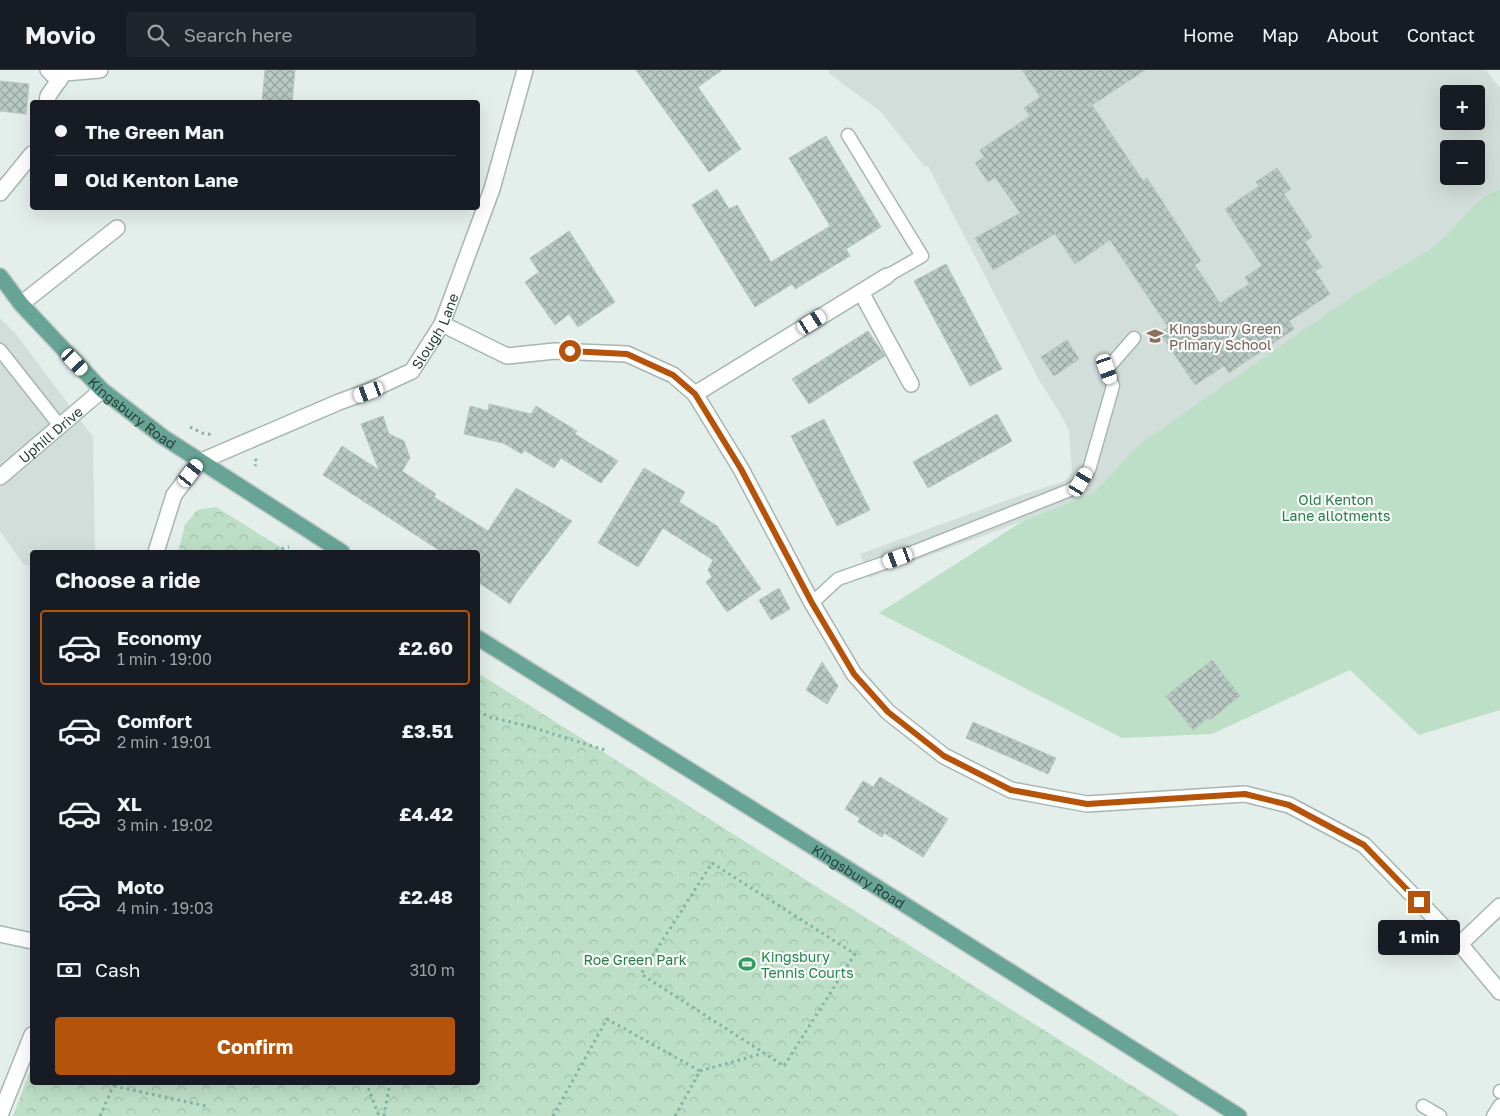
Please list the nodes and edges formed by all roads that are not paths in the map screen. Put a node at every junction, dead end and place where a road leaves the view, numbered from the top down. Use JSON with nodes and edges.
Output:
{"nodes":[{"id":1,"x":48,"y":70,"type":"edge"},
{"id":2,"x":100,"y":70,"type":"edge"},
{"id":3,"x":525,"y":70,"type":"edge"},
{"id":4,"x":59,"y":81,"type":"junction"},
{"id":5,"x":47,"y":100,"type":"edge"},
{"id":6,"x":848,"y":135,"type":"dead end"},
{"id":7,"x":30,"y":156,"type":"edge"},
{"id":8,"x":0,"y":193,"type":"edge"},
{"id":9,"x":117,"y":228,"type":"dead end"},
{"id":10,"x":0,"y":276,"type":"edge"},
{"id":11,"x":887,"y":276,"type":"joint"},
{"id":12,"x":861,"y":292,"type":"junction"},
{"id":13,"x":21,"y":304,"type":"junction"},
{"id":14,"x":442,"y":324,"type":"junction"},
{"id":15,"x":1134,"y":338,"type":"dead end"},
{"id":16,"x":0,"y":350,"type":"edge"},
{"id":17,"x":911,"y":384,"type":"dead end"},
{"id":18,"x":102,"y":390,"type":"junction"},
{"id":19,"x":695,"y":394,"type":"junction"},
{"id":20,"x":60,"y":426,"type":"junction"},
{"id":21,"x":199,"y":462,"type":"junction"},
{"id":22,"x":0,"y":477,"type":"edge"},
{"id":23,"x":157,"y":550,"type":"edge"},
{"id":24,"x":339,"y":550,"type":"edge"},
{"id":25,"x":812,"y":603,"type":"junction"},
{"id":26,"x":480,"y":639,"type":"edge"},
{"id":27,"x":1500,"y":906,"type":"edge"},
{"id":28,"x":0,"y":934,"type":"edge"},
{"id":29,"x":30,"y":941,"type":"edge"},
{"id":30,"x":1460,"y":944,"type":"junction"},
{"id":31,"x":1500,"y":992,"type":"edge"},
{"id":32,"x":30,"y":1040,"type":"edge"},
{"id":33,"x":1500,"y":1105,"type":"edge"},
{"id":34,"x":1423,"y":1106,"type":"dead end"},
{"id":35,"x":0,"y":1115,"type":"edge"},
{"id":36,"x":1239,"y":1116,"type":"edge"},
{"id":37,"x":1440,"y":1116,"type":"edge"},
{"id":38,"x":1493,"y":1116,"type":"edge"}],
"edges":[{"from":1,"to":4,"type":"street"},
{"from":2,"to":4,"type":"street"},
{"from":3,"to":14,"type":"street","name":"Slough Lane"},
{"from":4,"to":5,"type":"street"},
{"from":6,"to":11,"type":"lane"},
{"from":7,"to":8,"type":"street"},
{"from":9,"to":13,"type":"street"},
{"from":10,"to":13,"type":"main road","name":"Kingsbury Road"},
{"from":11,"to":12,"type":"street"},
{"from":12,"to":17,"type":"street"},
{"from":12,"to":19,"type":"street"},
{"from":13,"to":18,"type":"main road","name":"Kingsbury Road"},
{"from":14,"to":19,"type":"street"},
{"from":14,"to":21,"type":"street","name":"Slough Lane"},
{"from":15,"to":25,"type":"lane"},
{"from":16,"to":20,"type":"lane"},
{"from":18,"to":20,"type":"street","name":"Uphill Drive"},
{"from":18,"to":21,"type":"main road","name":"Kingsbury Road"},
{"from":19,"to":25,"type":"street"},
{"from":20,"to":22,"type":"street","name":"Uphill Drive"},
{"from":21,"to":23,"type":"street"},
{"from":21,"to":24,"type":"main road","name":"Kingsbury Road"},
{"from":25,"to":30,"type":"street"},
{"from":26,"to":36,"type":"main road","name":"Kingsbury Road"},
{"from":27,"to":30,"type":"street"},
{"from":28,"to":29,"type":"street"},
{"from":30,"to":31,"type":"street"},
{"from":32,"to":35,"type":"street"},
{"from":33,"to":38,"type":"lane"},
{"from":34,"to":37,"type":"lane"}]}
